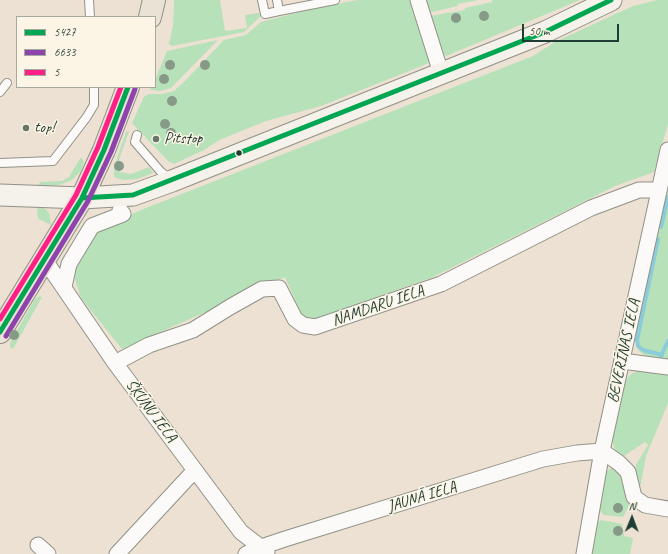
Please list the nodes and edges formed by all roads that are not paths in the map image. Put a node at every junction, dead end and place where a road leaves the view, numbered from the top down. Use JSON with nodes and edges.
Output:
{"nodes":[{"id":1,"x":89,"y":0,"type":"edge"},
{"id":2,"x":154,"y":0,"type":"edge"},
{"id":3,"x":262,"y":0,"type":"edge"},
{"id":4,"x":277,"y":0,"type":"edge"},
{"id":5,"x":335,"y":0,"type":"edge"},
{"id":6,"x":418,"y":0,"type":"edge"},
{"id":7,"x":611,"y":0,"type":"edge"},
{"id":8,"x":279,"y":11,"type":"junction"},
{"id":9,"x":90,"y":16,"type":"edge"},
{"id":10,"x":150,"y":16,"type":"edge"},
{"id":11,"x":440,"y":73,"type":"junction"},
{"id":12,"x":7,"y":83,"type":"dead end"},
{"id":13,"x":94,"y":88,"type":"edge"},
{"id":14,"x":128,"y":88,"type":"edge"},
{"id":15,"x":0,"y":92,"type":"edge"},
{"id":16,"x":137,"y":135,"type":"dead end"},
{"id":17,"x":668,"y":150,"type":"edge"},
{"id":18,"x":0,"y":163,"type":"edge"},
{"id":19,"x":172,"y":181,"type":"junction"},
{"id":20,"x":659,"y":190,"type":"junction"},
{"id":21,"x":0,"y":195,"type":"edge"},
{"id":22,"x":82,"y":198,"type":"junction"},
{"id":23,"x":120,"y":210,"type":"dead end"},
{"id":24,"x":44,"y":259,"type":"junction"},
{"id":25,"x":64,"y":287,"type":"junction"},
{"id":26,"x":0,"y":332,"type":"edge"},
{"id":27,"x":622,"y":361,"type":"junction"},
{"id":28,"x":115,"y":363,"type":"junction"},
{"id":29,"x":668,"y":367,"type":"edge"},
{"id":30,"x":602,"y":451,"type":"junction"},
{"id":31,"x":195,"y":470,"type":"junction"},
{"id":32,"x":668,"y":509,"type":"edge"},
{"id":33,"x":265,"y":551,"type":"edge"},
{"id":34,"x":117,"y":554,"type":"edge"},
{"id":35,"x":246,"y":554,"type":"edge"},
{"id":36,"x":584,"y":554,"type":"edge"}],
"edges":[{"from":1,"to":9,"type":"lane"},
{"from":2,"to":10,"type":"main road"},
{"from":3,"to":8,"type":"lane"},
{"from":4,"to":8,"type":"lane"},
{"from":5,"to":8,"type":"lane"},
{"from":6,"to":11,"type":"street"},
{"from":7,"to":11,"type":"main road"},
{"from":11,"to":19,"type":"main road"},
{"from":12,"to":15,"type":"lane"},
{"from":13,"to":18,"type":"lane"},
{"from":14,"to":22,"type":"main road"},
{"from":16,"to":19,"type":"lane"},
{"from":17,"to":20,"type":"street","name":"BEVERĪNAS IELA"},
{"from":19,"to":22,"type":"main road"},
{"from":20,"to":27,"type":"street","name":"BEVERĪNAS IELA"},
{"from":20,"to":28,"type":"street","name":"NAMDARU IELA"},
{"from":21,"to":22,"type":"main road"},
{"from":22,"to":24,"type":"main road"},
{"from":23,"to":25,"type":"street"},
{"from":24,"to":25,"type":"street","name":"ŠĶŪŅU IELA"},
{"from":24,"to":26,"type":"main road"},
{"from":25,"to":28,"type":"street","name":"ŠĶŪŅU IELA"},
{"from":27,"to":29,"type":"street"},
{"from":27,"to":30,"type":"street","name":"BEVERĪNAS IELA"},
{"from":28,"to":31,"type":"street","name":"ŠĶŪŅU IELA"},
{"from":30,"to":32,"type":"street"},
{"from":30,"to":33,"type":"street","name":"JAUNĀ IELA"},
{"from":30,"to":36,"type":"street","name":"BEVERĪNAS IELA"},
{"from":31,"to":33,"type":"street","name":"ŠĶŪŅU IELA"},
{"from":31,"to":34,"type":"street"},
{"from":33,"to":35,"type":"street","name":"JAUNĀ IELA"}]}
